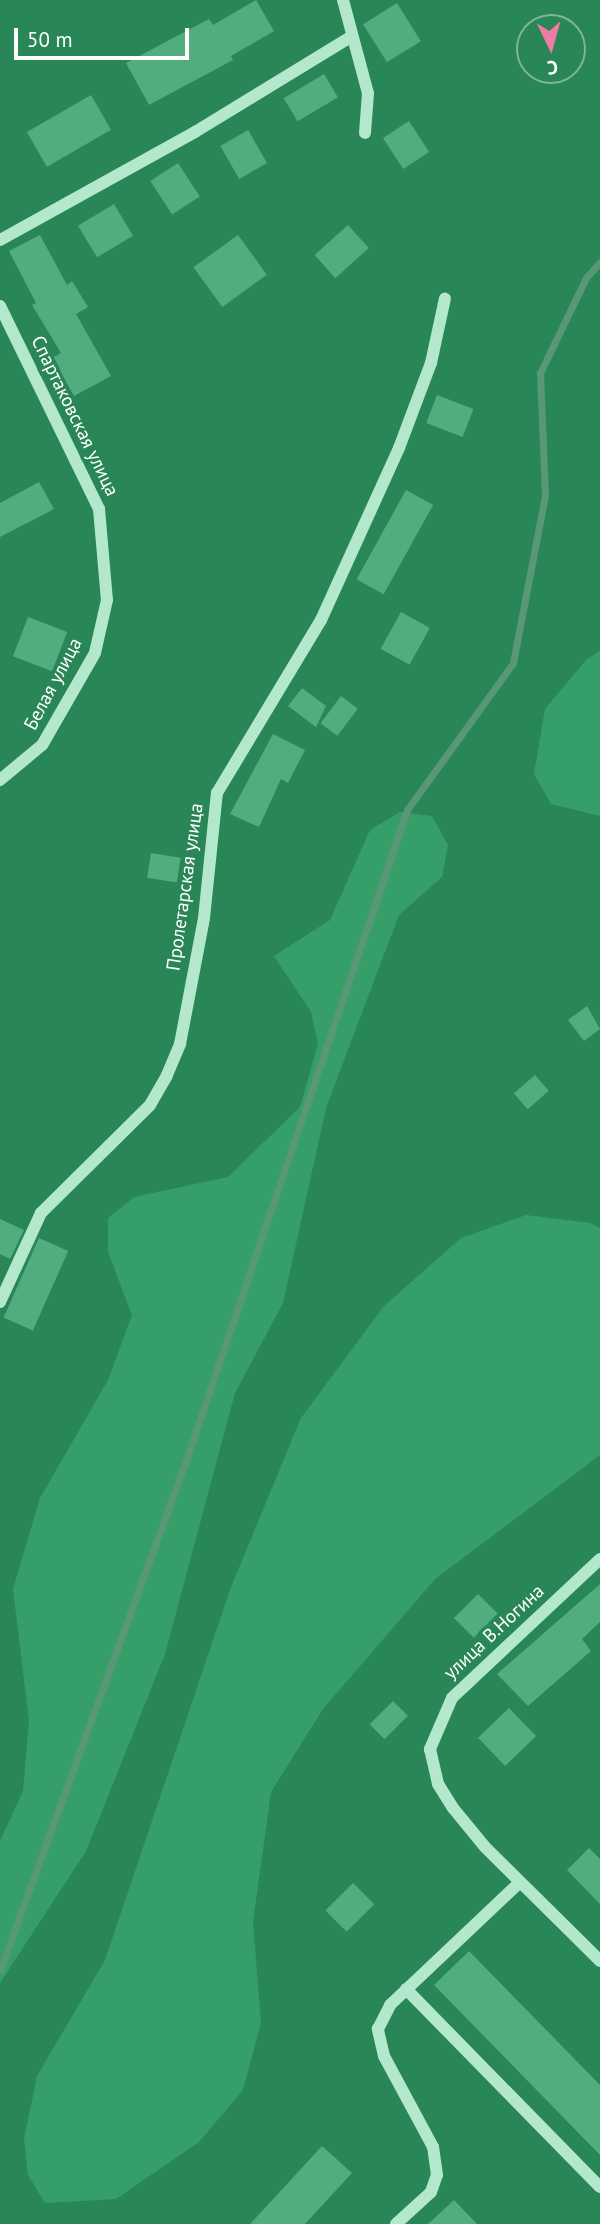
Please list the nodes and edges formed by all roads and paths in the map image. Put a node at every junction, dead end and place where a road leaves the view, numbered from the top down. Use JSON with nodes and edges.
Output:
{"nodes":[{"id":1,"x":343,"y":0,"type":"edge"},
{"id":2,"x":352,"y":36,"type":"junction"},
{"id":3,"x":365,"y":133,"type":"dead end"},
{"id":4,"x":0,"y":240,"type":"edge"},
{"id":5,"x":445,"y":298,"type":"dead end"},
{"id":6,"x":0,"y":306,"type":"edge"},
{"id":7,"x":105,"y":545,"type":"joint"},
{"id":8,"x":0,"y":780,"type":"edge"},
{"id":9,"x":0,"y":1303,"type":"edge"},
{"id":10,"x":600,"y":1559,"type":"edge"},
{"id":11,"x":520,"y":1882,"type":"junction"},
{"id":12,"x":600,"y":1961,"type":"edge"},
{"id":13,"x":406,"y":1989,"type":"junction"},
{"id":14,"x":600,"y":2187,"type":"edge"},
{"id":15,"x":396,"y":2224,"type":"edge"}],
"edges":[{"from":1,"to":2,"type":"street"},
{"from":2,"to":3,"type":"street"},
{"from":2,"to":4,"type":"street"},
{"from":5,"to":9,"type":"street","name":"Пролетарская улица"},
{"from":6,"to":7,"type":"street","name":"Спартаковская улица"},
{"from":7,"to":8,"type":"street","name":"Белая улица"},
{"from":10,"to":11,"type":"street","name":"улица В.Ногина"},
{"from":11,"to":12,"type":"street","name":"улица В.Ногина"},
{"from":11,"to":13,"type":"street"},
{"from":13,"to":14,"type":"street"},
{"from":13,"to":15,"type":"street"}]}
